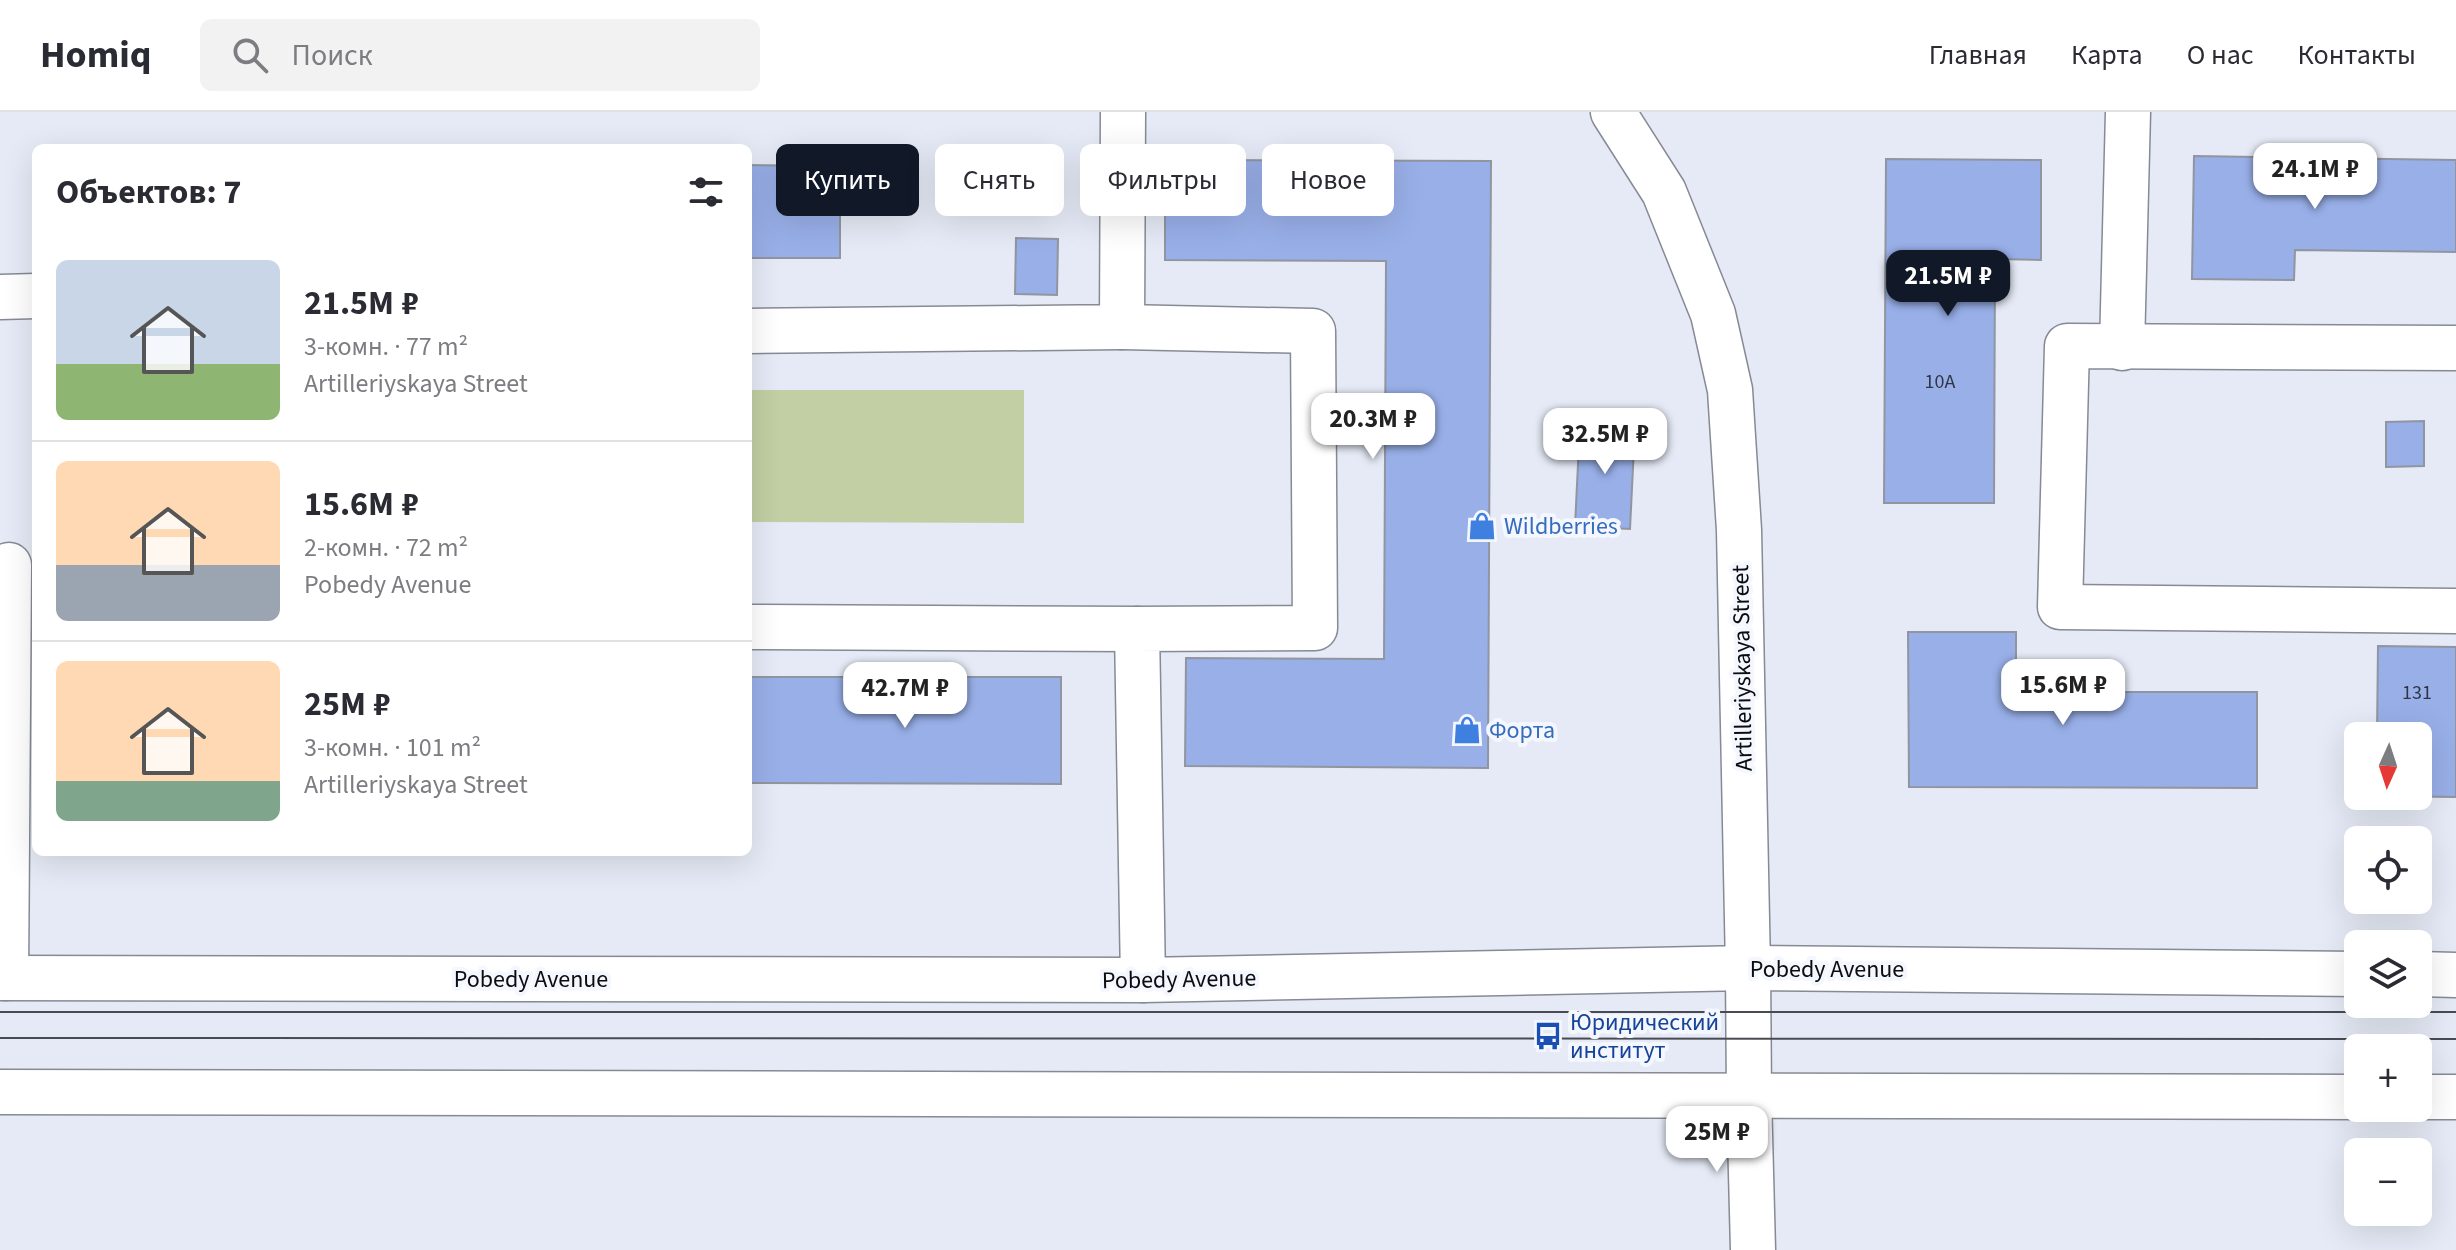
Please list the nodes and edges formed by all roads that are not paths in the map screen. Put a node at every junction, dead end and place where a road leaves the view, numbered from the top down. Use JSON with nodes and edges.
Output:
{"nodes":[{"id":1,"x":1123,"y":112,"type":"edge"},
{"id":2,"x":1613,"y":112,"type":"edge"},
{"id":3,"x":2128,"y":112,"type":"edge"},
{"id":4,"x":32,"y":296,"type":"edge"},
{"id":5,"x":0,"y":297,"type":"edge"},
{"id":6,"x":1122,"y":327,"type":"junction"},
{"id":7,"x":752,"y":331,"type":"edge"},
{"id":8,"x":2122,"y":348,"type":"junction"},
{"id":9,"x":2456,"y":348,"type":"edge"},
{"id":10,"x":15,"y":565,"type":"edge"},
{"id":11,"x":2456,"y":611,"type":"edge"},
{"id":12,"x":752,"y":627,"type":"edge"},
{"id":13,"x":1137,"y":629,"type":"junction"},
{"id":14,"x":1748,"y":968,"type":"junction"},
{"id":15,"x":2344,"y":974,"type":"edge"},
{"id":16,"x":2432,"y":974,"type":"edge"},
{"id":17,"x":2456,"y":975,"type":"edge"},
{"id":18,"x":3,"y":978,"type":"edge"},
{"id":19,"x":1143,"y":980,"type":"junction"},
{"id":20,"x":0,"y":1092,"type":"edge"},
{"id":21,"x":1749,"y":1096,"type":"junction"},
{"id":22,"x":2344,"y":1097,"type":"edge"},
{"id":23,"x":2432,"y":1097,"type":"edge"},
{"id":24,"x":2456,"y":1097,"type":"edge"},
{"id":25,"x":1753,"y":1250,"type":"edge"}],
"edges":[{"from":1,"to":6,"type":"main road"},
{"from":2,"to":14,"type":"main road","name":"Artilleriyskaya Street"},
{"from":3,"to":8,"type":"main road"},
{"from":4,"to":5,"type":"main road"},
{"from":6,"to":7,"type":"main road"},
{"from":6,"to":13,"type":"main road"},
{"from":8,"to":9,"type":"main road"},
{"from":8,"to":11,"type":"main road"},
{"from":10,"to":18,"type":"main road"},
{"from":12,"to":13,"type":"main road"},
{"from":13,"to":19,"type":"main road"},
{"from":14,"to":15,"type":"main road","name":"Pobedy Avenue"},
{"from":14,"to":19,"type":"main road","name":"Pobedy Avenue"},
{"from":14,"to":21,"type":"main road","name":"Artilleriyskaya Street"},
{"from":16,"to":17,"type":"main road"},
{"from":18,"to":19,"type":"main road","name":"Pobedy Avenue"},
{"from":20,"to":21,"type":"main road"},
{"from":21,"to":22,"type":"main road"},
{"from":21,"to":25,"type":"main road","name":"Artilleriyskaya Street"},
{"from":23,"to":24,"type":"main road"}]}
